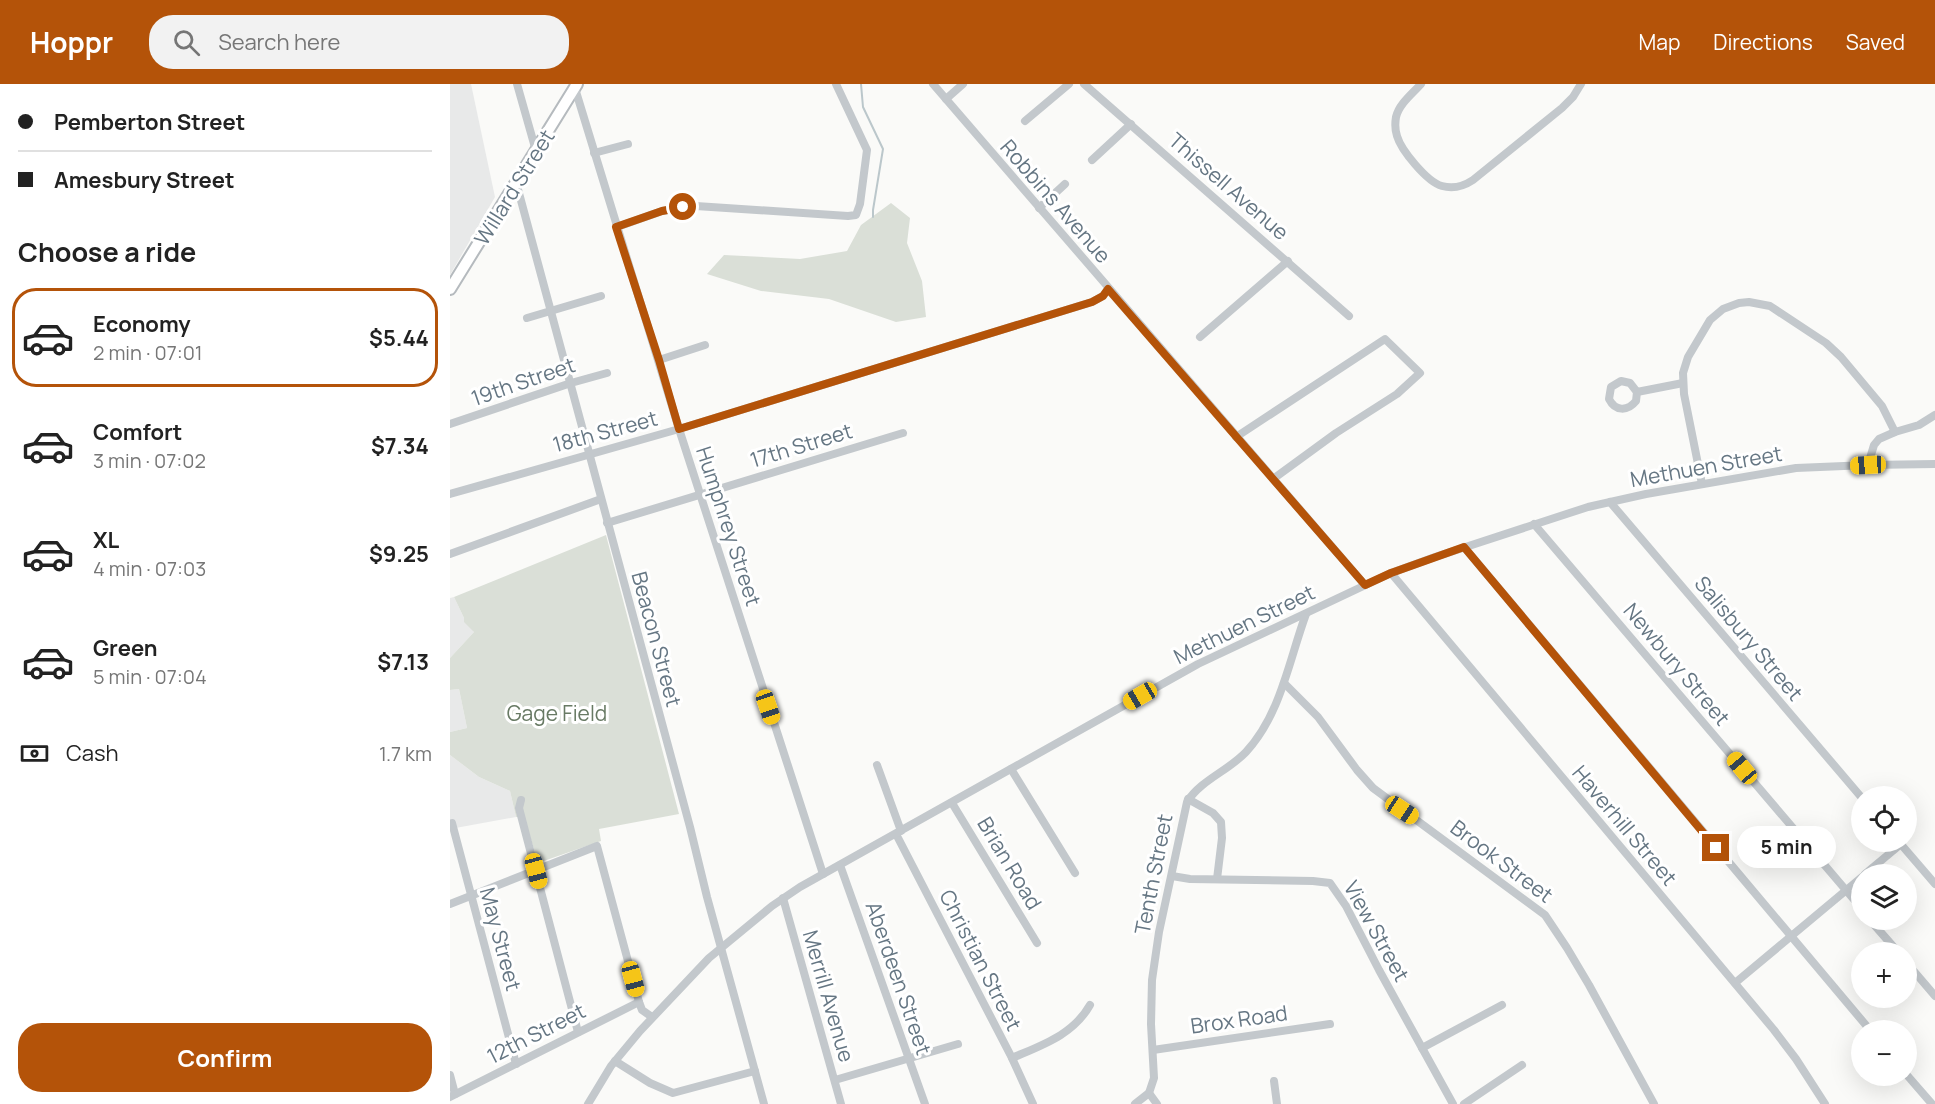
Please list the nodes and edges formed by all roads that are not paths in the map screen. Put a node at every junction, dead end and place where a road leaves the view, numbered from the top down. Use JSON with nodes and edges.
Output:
{"nodes":[{"id":1,"x":517,"y":84,"type":"edge"},
{"id":2,"x":836,"y":84,"type":"edge"},
{"id":3,"x":933,"y":84,"type":"edge"},
{"id":4,"x":963,"y":84,"type":"edge"},
{"id":5,"x":1069,"y":84,"type":"edge"},
{"id":6,"x":1084,"y":84,"type":"edge"},
{"id":7,"x":1421,"y":84,"type":"edge"},
{"id":8,"x":1581,"y":84,"type":"edge"},
{"id":9,"x":575,"y":85,"type":"edge"},
{"id":10,"x":946,"y":99,"type":"junction"},
{"id":11,"x":1025,"y":121,"type":"dead end"},
{"id":12,"x":1131,"y":124,"type":"junction"},
{"id":13,"x":628,"y":144,"type":"dead end"},
{"id":14,"x":536,"y":151,"type":"junction"},
{"id":15,"x":594,"y":153,"type":"junction"},
{"id":16,"x":1092,"y":160,"type":"dead end"},
{"id":17,"x":516,"y":182,"type":"junction"},
{"id":18,"x":1065,"y":184,"type":"dead end"},
{"id":19,"x":1039,"y":208,"type":"junction"},
{"id":20,"x":616,"y":227,"type":"junction"},
{"id":21,"x":1288,"y":261,"type":"junction"},
{"id":22,"x":450,"y":289,"type":"edge"},
{"id":23,"x":1108,"y":289,"type":"junction"},
{"id":24,"x":601,"y":296,"type":"dead end"},
{"id":25,"x":552,"y":310,"type":"junction"},
{"id":26,"x":1349,"y":315,"type":"dead end"},
{"id":27,"x":527,"y":318,"type":"dead end"},
{"id":28,"x":1200,"y":337,"type":"dead end"},
{"id":29,"x":705,"y":345,"type":"dead end"},
{"id":30,"x":659,"y":360,"type":"junction"},
{"id":31,"x":607,"y":373,"type":"dead end"},
{"id":32,"x":571,"y":383,"type":"junction"},
{"id":33,"x":1683,"y":383,"type":"junction"},
{"id":34,"x":1637,"y":392,"type":"dead end"},
{"id":35,"x":1935,"y":415,"type":"edge"},
{"id":36,"x":450,"y":424,"type":"edge"},
{"id":37,"x":679,"y":429,"type":"junction"},
{"id":38,"x":1895,"y":432,"type":"junction"},
{"id":39,"x":903,"y":434,"type":"dead end"},
{"id":40,"x":1236,"y":437,"type":"junction"},
{"id":41,"x":589,"y":454,"type":"junction"},
{"id":42,"x":1935,"y":464,"type":"edge"},
{"id":43,"x":1868,"y":465,"type":"junction"},
{"id":44,"x":1273,"y":479,"type":"junction"},
{"id":45,"x":1702,"y":484,"type":"junction"},
{"id":46,"x":450,"y":494,"type":"edge"},
{"id":47,"x":700,"y":495,"type":"junction"},
{"id":48,"x":601,"y":499,"type":"junction"},
{"id":49,"x":1610,"y":502,"type":"junction"},
{"id":50,"x":607,"y":523,"type":"junction"},
{"id":51,"x":1534,"y":524,"type":"junction"},
{"id":52,"x":1464,"y":547,"type":"junction"},
{"id":53,"x":450,"y":554,"type":"edge"},
{"id":54,"x":1391,"y":573,"type":"junction"},
{"id":55,"x":1365,"y":585,"type":"junction"},
{"id":56,"x":1306,"y":614,"type":"junction"},
{"id":57,"x":1284,"y":682,"type":"junction"},
{"id":58,"x":877,"y":765,"type":"dead end"},
{"id":59,"x":1011,"y":769,"type":"junction"},
{"id":60,"x":1852,"y":786,"type":"edge"},
{"id":61,"x":1188,"y":799,"type":"junction"},
{"id":62,"x":521,"y":800,"type":"dead end"},
{"id":63,"x":952,"y":803,"type":"junction"},
{"id":64,"x":452,"y":823,"type":"dead end"},
{"id":65,"x":898,"y":832,"type":"junction"},
{"id":66,"x":1890,"y":852,"type":"edge"},
{"id":67,"x":1908,"y":852,"type":"edge"},
{"id":68,"x":1876,"y":864,"type":"edge"},
{"id":69,"x":840,"y":865,"type":"junction"},
{"id":70,"x":536,"y":871,"type":"junction"},
{"id":71,"x":1075,"y":873,"type":"dead end"},
{"id":72,"x":823,"y":874,"type":"junction"},
{"id":73,"x":1172,"y":876,"type":"junction"},
{"id":74,"x":1217,"y":879,"type":"junction"},
{"id":75,"x":1935,"y":884,"type":"edge"},
{"id":76,"x":1851,"y":885,"type":"edge"},
{"id":77,"x":1845,"y":890,"type":"junction"},
{"id":78,"x":471,"y":896,"type":"junction"},
{"id":79,"x":1851,"y":897,"type":"edge"},
{"id":80,"x":783,"y":898,"type":"junction"},
{"id":81,"x":450,"y":904,"type":"edge"},
{"id":82,"x":1879,"y":930,"type":"edge"},
{"id":83,"x":1791,"y":936,"type":"junction"},
{"id":84,"x":1889,"y":942,"type":"edge"},
{"id":85,"x":1036,"y":943,"type":"dead end"},
{"id":86,"x":721,"y":948,"type":"junction"},
{"id":87,"x":1917,"y":975,"type":"edge"},
{"id":88,"x":1735,"y":983,"type":"junction"},
{"id":89,"x":1935,"y":996,"type":"edge"},
{"id":90,"x":639,"y":1002,"type":"junction"},
{"id":91,"x":1090,"y":1005,"type":"dead end"},
{"id":92,"x":1502,"y":1005,"type":"dead end"},
{"id":93,"x":652,"y":1017,"type":"junction"},
{"id":94,"x":1862,"y":1020,"type":"edge"},
{"id":95,"x":1330,"y":1024,"type":"dead end"},
{"id":96,"x":578,"y":1032,"type":"junction"},
{"id":97,"x":958,"y":1044,"type":"dead end"},
{"id":98,"x":1422,"y":1048,"type":"junction"},
{"id":99,"x":1153,"y":1050,"type":"junction"},
{"id":100,"x":1012,"y":1058,"type":"junction"},
{"id":101,"x":908,"y":1059,"type":"junction"},
{"id":102,"x":615,"y":1061,"type":"junction"},
{"id":103,"x":516,"y":1064,"type":"junction"},
{"id":104,"x":1522,"y":1065,"type":"dead end"},
{"id":105,"x":755,"y":1071,"type":"junction"},
{"id":106,"x":450,"y":1075,"type":"edge"},
{"id":107,"x":835,"y":1080,"type":"junction"},
{"id":108,"x":1274,"y":1082,"type":"dead end"},
{"id":109,"x":1916,"y":1086,"type":"edge"},
{"id":110,"x":1149,"y":1093,"type":"junction"},
{"id":111,"x":453,"y":1096,"type":"edge"},
{"id":112,"x":588,"y":1104,"type":"edge"},
{"id":113,"x":764,"y":1104,"type":"edge"},
{"id":114,"x":841,"y":1104,"type":"edge"},
{"id":115,"x":925,"y":1104,"type":"edge"},
{"id":116,"x":1033,"y":1104,"type":"edge"},
{"id":117,"x":1135,"y":1104,"type":"edge"},
{"id":118,"x":1157,"y":1104,"type":"edge"},
{"id":119,"x":1277,"y":1104,"type":"edge"},
{"id":120,"x":1453,"y":1104,"type":"edge"},
{"id":121,"x":1464,"y":1104,"type":"edge"},
{"id":122,"x":1654,"y":1104,"type":"edge"},
{"id":123,"x":1825,"y":1104,"type":"edge"},
{"id":124,"x":1932,"y":1104,"type":"edge"}],
"edges":[{"from":1,"to":14,"type":"street"},
{"from":2,"to":20,"type":"street"},
{"from":3,"to":10,"type":"street","name":"Robbins Avenue"},
{"from":4,"to":10,"type":"street"},
{"from":5,"to":11,"type":"street"},
{"from":6,"to":12,"type":"street","name":"Thissell Avenue"},
{"from":7,"to":8,"type":"street"},
{"from":9,"to":14,"type":"main road","name":"Willard Street"},
{"from":9,"to":15,"type":"street","name":"Humphrey Street"},
{"from":10,"to":19,"type":"street","name":"Robbins Avenue"},
{"from":12,"to":16,"type":"street"},
{"from":12,"to":21,"type":"street","name":"Thissell Avenue"},
{"from":13,"to":15,"type":"street"},
{"from":14,"to":17,"type":"main road","name":"Willard Street"},
{"from":15,"to":20,"type":"street","name":"Humphrey Street"},
{"from":17,"to":22,"type":"main road","name":"Willard Street"},
{"from":17,"to":25,"type":"street","name":"Beacon Street"},
{"from":18,"to":19,"type":"street"},
{"from":19,"to":23,"type":"street","name":"Robbins Avenue"},
{"from":20,"to":30,"type":"street","name":"Humphrey Street"},
{"from":21,"to":26,"type":"street","name":"Thissell Avenue"},
{"from":21,"to":28,"type":"street"},
{"from":23,"to":37,"type":"street","name":"18th Street"},
{"from":23,"to":40,"type":"street","name":"Robbins Avenue"},
{"from":24,"to":25,"type":"street"},
{"from":25,"to":27,"type":"street"},
{"from":25,"to":32,"type":"street","name":"Beacon Street"},
{"from":29,"to":30,"type":"street"},
{"from":30,"to":37,"type":"street","name":"Humphrey Street"},
{"from":31,"to":32,"type":"street","name":"19th Street"},
{"from":32,"to":36,"type":"street","name":"19th Street"},
{"from":32,"to":41,"type":"street","name":"Beacon Street"},
{"from":33,"to":34,"type":"street"},
{"from":33,"to":38,"type":"street"},
{"from":33,"to":45,"type":"street"},
{"from":35,"to":38,"type":"street"},
{"from":37,"to":41,"type":"street","name":"18th Street"},
{"from":37,"to":47,"type":"street","name":"Humphrey Street"},
{"from":38,"to":43,"type":"street"},
{"from":39,"to":47,"type":"street","name":"17th Street"},
{"from":40,"to":44,"type":"street","name":"Robbins Avenue"},
{"from":40,"to":44,"type":"street"},
{"from":41,"to":46,"type":"street","name":"18th Street"},
{"from":41,"to":48,"type":"street","name":"Beacon Street"},
{"from":42,"to":43,"type":"street","name":"Methuen Street"},
{"from":43,"to":45,"type":"street","name":"Methuen Street"},
{"from":44,"to":55,"type":"street","name":"Robbins Avenue"},
{"from":45,"to":49,"type":"street","name":"Methuen Street"},
{"from":47,"to":50,"type":"street","name":"17th Street"},
{"from":47,"to":72,"type":"street","name":"Humphrey Street"},
{"from":48,"to":50,"type":"street","name":"Beacon Street"},
{"from":48,"to":53,"type":"street"},
{"from":49,"to":51,"type":"street","name":"Methuen Street"},
{"from":49,"to":60,"type":"street","name":"Salisbury Street"},
{"from":50,"to":86,"type":"street","name":"Beacon Street"},
{"from":51,"to":52,"type":"street","name":"Methuen Street"},
{"from":51,"to":77,"type":"street","name":"Newbury Street"},
{"from":52,"to":54,"type":"street","name":"Methuen Street"},
{"from":52,"to":83,"type":"street"},
{"from":54,"to":55,"type":"street","name":"Methuen Street"},
{"from":54,"to":88,"type":"street","name":"Haverhill Street"},
{"from":55,"to":56,"type":"street","name":"Methuen Street"},
{"from":56,"to":57,"type":"street","name":"Tenth Street"},
{"from":56,"to":59,"type":"street","name":"Methuen Street"},
{"from":57,"to":61,"type":"street","name":"Tenth Street"},
{"from":57,"to":122,"type":"street","name":"Brook Street"},
{"from":58,"to":65,"type":"street","name":"Christian Street"},
{"from":59,"to":63,"type":"street","name":"Methuen Street"},
{"from":59,"to":71,"type":"street"},
{"from":61,"to":73,"type":"street","name":"Tenth Street"},
{"from":61,"to":74,"type":"street"},
{"from":62,"to":70,"type":"street"},
{"from":63,"to":65,"type":"street","name":"Methuen Street"},
{"from":63,"to":85,"type":"street","name":"Brian Road"},
{"from":64,"to":78,"type":"street","name":"May Street"},
{"from":65,"to":69,"type":"street","name":"Methuen Street"},
{"from":65,"to":100,"type":"street","name":"Christian Street"},
{"from":66,"to":68,"type":"street"},
{"from":67,"to":75,"type":"street"},
{"from":69,"to":72,"type":"street","name":"Methuen Street"},
{"from":69,"to":101,"type":"street","name":"Aberdeen Street"},
{"from":70,"to":78,"type":"street"},
{"from":70,"to":90,"type":"street"},
{"from":70,"to":96,"type":"street"},
{"from":72,"to":80,"type":"street","name":"Methuen Street"},
{"from":73,"to":74,"type":"street","name":"View Street"},
{"from":73,"to":99,"type":"street","name":"Tenth Street"},
{"from":74,"to":98,"type":"street","name":"View Street"},
{"from":76,"to":77,"type":"street"},
{"from":77,"to":79,"type":"street","name":"Newbury Street"},
{"from":77,"to":83,"type":"street"},
{"from":78,"to":81,"type":"street"},
{"from":78,"to":103,"type":"street","name":"May Street"},
{"from":80,"to":86,"type":"street","name":"Methuen Street"},
{"from":80,"to":107,"type":"street","name":"Merrill Avenue"},
{"from":82,"to":84,"type":"street"},
{"from":83,"to":88,"type":"street"},
{"from":83,"to":94,"type":"street"},
{"from":86,"to":93,"type":"street","name":"Methuen Street"},
{"from":86,"to":105,"type":"street","name":"Beacon Street"},
{"from":87,"to":89,"type":"street"},
{"from":88,"to":123,"type":"street","name":"Haverhill Street"},
{"from":90,"to":93,"type":"street"},
{"from":90,"to":96,"type":"street","name":"12th Street"},
{"from":91,"to":100,"type":"street"},
{"from":92,"to":98,"type":"street"},
{"from":93,"to":102,"type":"street","name":"Methuen Street"},
{"from":95,"to":99,"type":"street","name":"Brox Road"},
{"from":96,"to":103,"type":"street","name":"12th Street"},
{"from":97,"to":101,"type":"street"},
{"from":98,"to":120,"type":"street","name":"View Street"},
{"from":99,"to":110,"type":"street","name":"Tenth Street"},
{"from":100,"to":116,"type":"street","name":"Christian Street"},
{"from":101,"to":107,"type":"street"},
{"from":101,"to":115,"type":"street","name":"Aberdeen Street"},
{"from":102,"to":105,"type":"street"},
{"from":102,"to":112,"type":"street","name":"Methuen Street"},
{"from":103,"to":111,"type":"street","name":"12th Street"},
{"from":104,"to":121,"type":"street"},
{"from":105,"to":113,"type":"street","name":"Beacon Street"},
{"from":106,"to":111,"type":"street"},
{"from":107,"to":114,"type":"street","name":"Merrill Avenue"},
{"from":108,"to":119,"type":"street"},
{"from":109,"to":124,"type":"street"},
{"from":110,"to":117,"type":"street"},
{"from":110,"to":118,"type":"street"}]}
